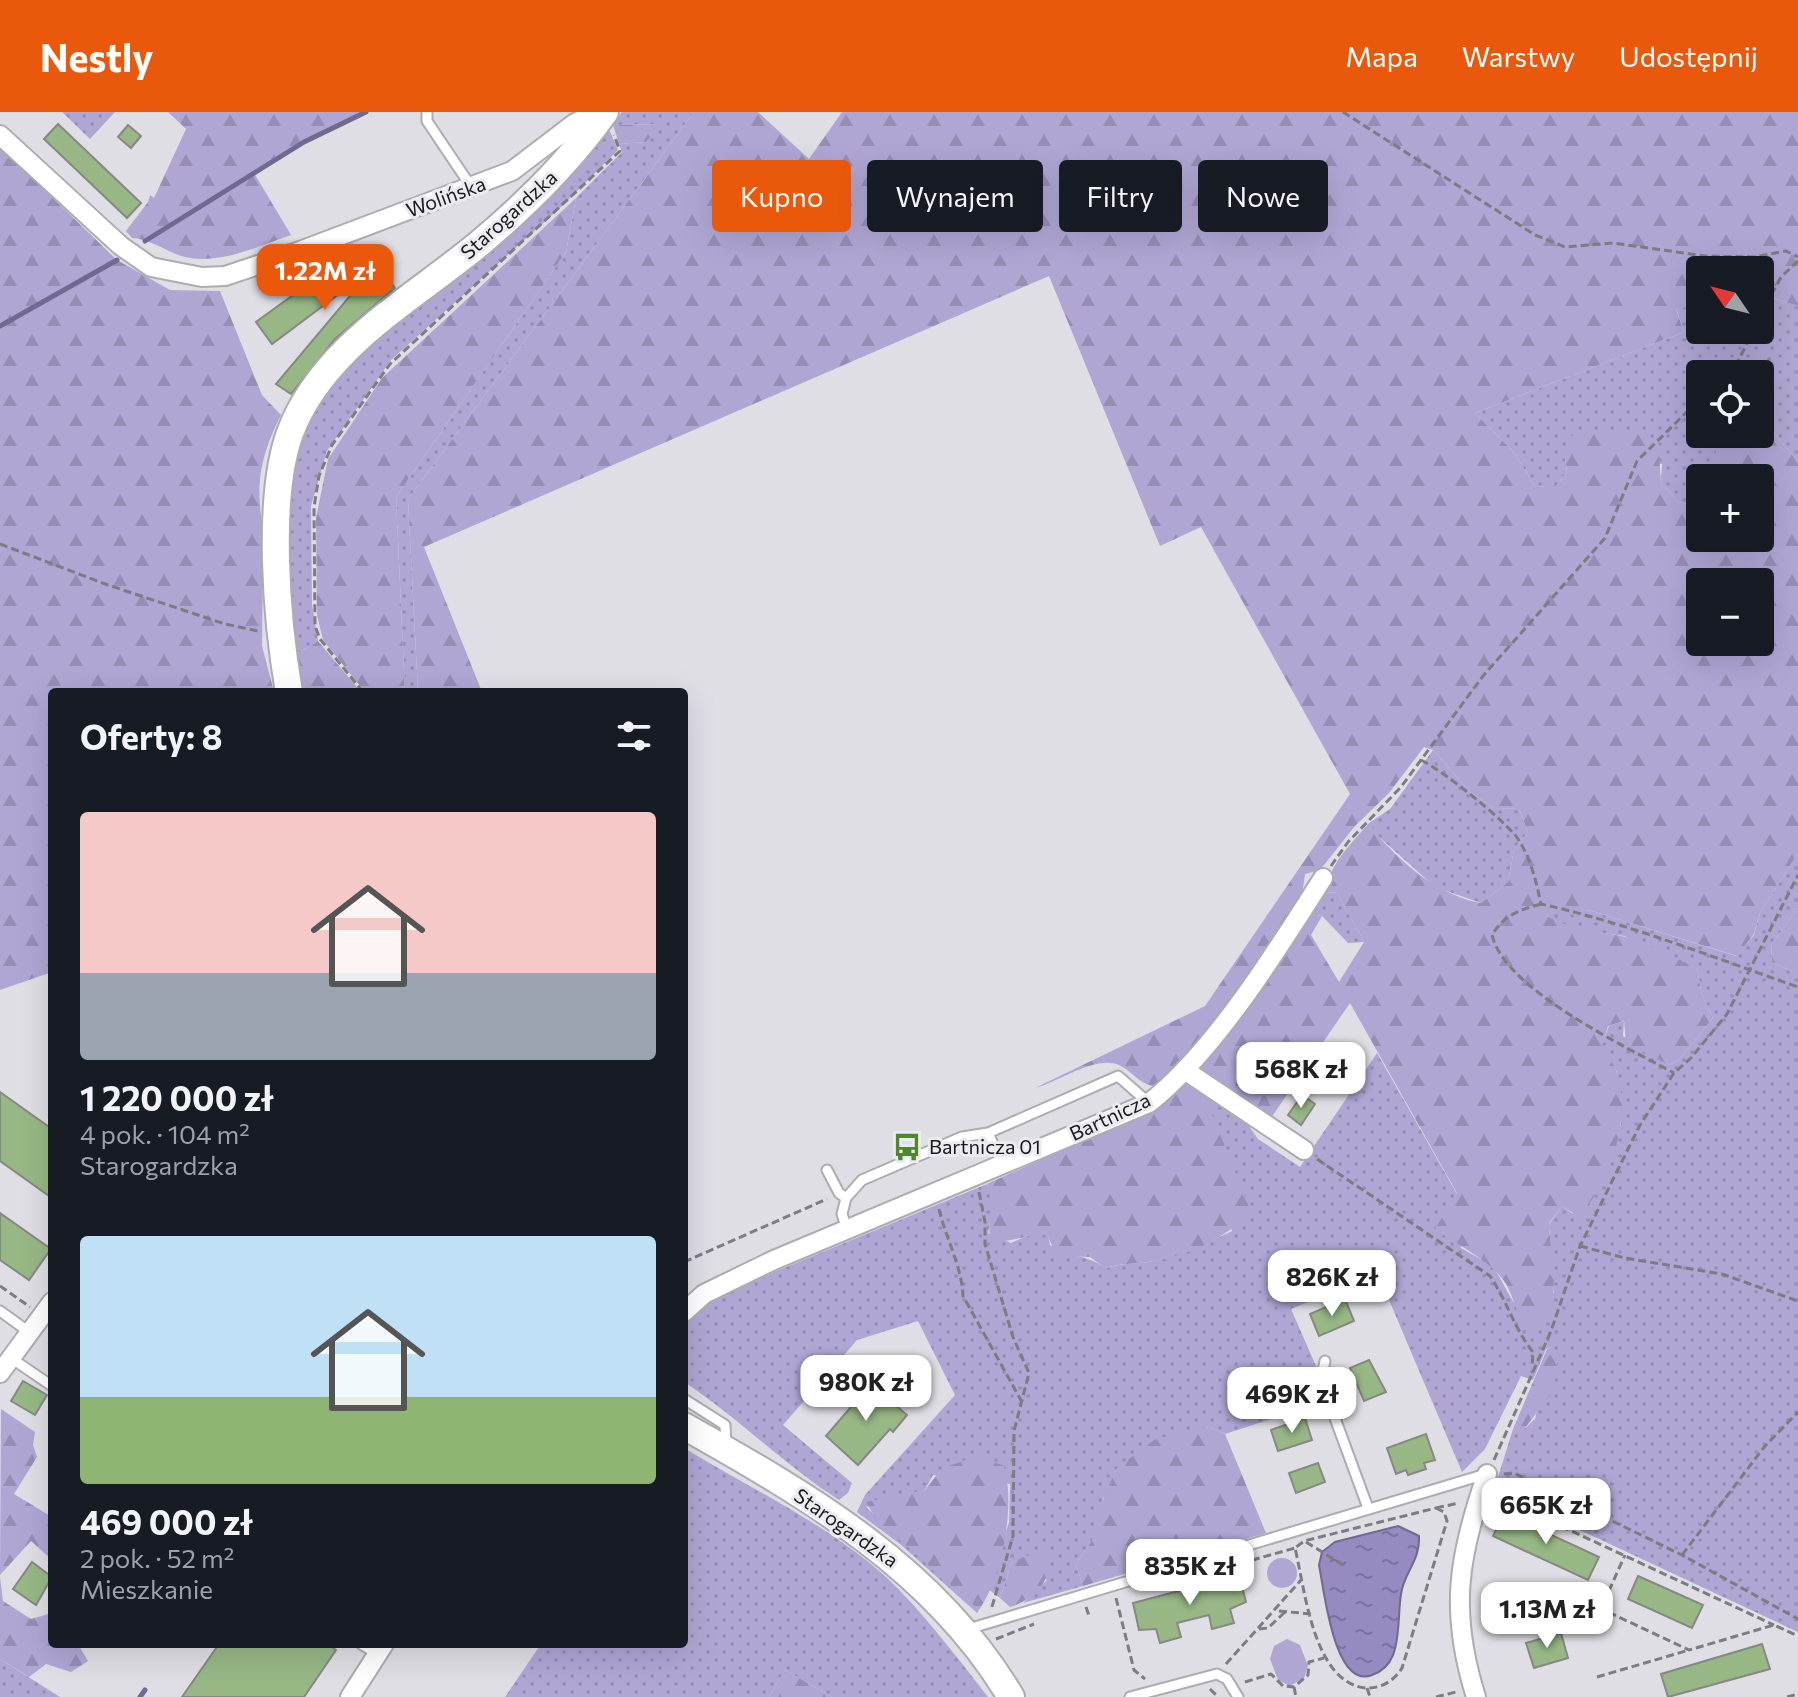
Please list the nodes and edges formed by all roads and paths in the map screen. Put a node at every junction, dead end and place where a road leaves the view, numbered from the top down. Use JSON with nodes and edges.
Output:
{"nodes":[{"id":1,"x":427,"y":112,"type":"edge"},
{"id":2,"x":1343,"y":112,"type":"edge"},
{"id":3,"x":604,"y":115,"type":"edge"},
{"id":4,"x":0,"y":135,"type":"edge"},
{"id":5,"x":472,"y":188,"type":"junction"},
{"id":6,"x":1798,"y":259,"type":"edge"},
{"id":7,"x":1774,"y":290,"type":"edge"},
{"id":8,"x":1686,"y":413,"type":"edge"},
{"id":9,"x":0,"y":544,"type":"edge"},
{"id":10,"x":282,"y":635,"type":"junction"},
{"id":11,"x":289,"y":688,"type":"edge"},
{"id":12,"x":360,"y":688,"type":"edge"},
{"id":13,"x":1421,"y":760,"type":"junction"},
{"id":14,"x":1335,"y":859,"type":"dead end"},
{"id":15,"x":1798,"y":875,"type":"edge"},
{"id":16,"x":1323,"y":878,"type":"dead end"},
{"id":17,"x":1541,"y":904,"type":"junction"},
{"id":18,"x":1750,"y":970,"type":"junction"},
{"id":19,"x":1798,"y":987,"type":"edge"},
{"id":20,"x":1186,"y":1071,"type":"junction"},
{"id":21,"x":1674,"y":1073,"type":"junction"},
{"id":22,"x":1149,"y":1103,"type":"junction"},
{"id":23,"x":988,"y":1133,"type":"junction"},
{"id":24,"x":1304,"y":1150,"type":"joint"},
{"id":25,"x":1003,"y":1165,"type":"junction"},
{"id":26,"x":827,"y":1170,"type":"dead end"},
{"id":27,"x":976,"y":1176,"type":"junction"},
{"id":28,"x":936,"y":1193,"type":"junction"},
{"id":29,"x":843,"y":1196,"type":"junction"},
{"id":30,"x":847,"y":1229,"type":"junction"},
{"id":31,"x":1580,"y":1246,"type":"junction"},
{"id":32,"x":688,"y":1260,"type":"edge"},
{"id":33,"x":0,"y":1286,"type":"edge"},
{"id":34,"x":1798,"y":1301,"type":"edge"},
{"id":35,"x":27,"y":1305,"type":"dead end"},
{"id":36,"x":48,"y":1307,"type":"edge"},
{"id":37,"x":688,"y":1308,"type":"edge"},
{"id":38,"x":0,"y":1311,"type":"edge"},
{"id":39,"x":29,"y":1332,"type":"junction"},
{"id":40,"x":1325,"y":1361,"type":"dead end"},
{"id":41,"x":6,"y":1366,"type":"edge"},
{"id":42,"x":1532,"y":1371,"type":"junction"},
{"id":43,"x":48,"y":1384,"type":"edge"},
{"id":44,"x":688,"y":1402,"type":"edge"},
{"id":45,"x":1022,"y":1402,"type":"junction"},
{"id":46,"x":1798,"y":1412,"type":"edge"},
{"id":47,"x":688,"y":1428,"type":"edge"},
{"id":48,"x":726,"y":1449,"type":"junction"},
{"id":49,"x":1483,"y":1487,"type":"junction"},
{"id":50,"x":1368,"y":1508,"type":"junction"},
{"id":51,"x":1436,"y":1508,"type":"junction"},
{"id":52,"x":1304,"y":1541,"type":"junction"},
{"id":53,"x":1295,"y":1548,"type":"junction"},
{"id":54,"x":1625,"y":1555,"type":"junction"},
{"id":55,"x":1682,"y":1555,"type":"junction"},
{"id":56,"x":1344,"y":1565,"type":"dead end"},
{"id":57,"x":1230,"y":1567,"type":"dead end"},
{"id":58,"x":1302,"y":1579,"type":"junction"},
{"id":59,"x":1576,"y":1597,"type":"dead end"},
{"id":60,"x":1116,"y":1598,"type":"dead end"},
{"id":61,"x":1086,"y":1607,"type":"dead end"},
{"id":62,"x":1599,"y":1607,"type":"junction"},
{"id":63,"x":1277,"y":1611,"type":"junction"},
{"id":64,"x":1287,"y":1611,"type":"junction"},
{"id":65,"x":1599,"y":1613,"type":"dead end"},
{"id":66,"x":1311,"y":1614,"type":"junction"},
{"id":67,"x":1089,"y":1616,"type":"dead end"},
{"id":68,"x":1798,"y":1619,"type":"edge"},
{"id":69,"x":1774,"y":1625,"type":"junction"},
{"id":70,"x":976,"y":1626,"type":"junction"},
{"id":71,"x":1259,"y":1629,"type":"junction"},
{"id":72,"x":1798,"y":1636,"type":"edge"},
{"id":73,"x":374,"y":1648,"type":"edge"},
{"id":74,"x":1689,"y":1650,"type":"junction"},
{"id":75,"x":1324,"y":1658,"type":"junction"},
{"id":76,"x":1217,"y":1674,"type":"junction"},
{"id":77,"x":1597,"y":1677,"type":"dead end"},
{"id":78,"x":1149,"y":1680,"type":"dead end"},
{"id":79,"x":1245,"y":1682,"type":"dead end"},
{"id":80,"x":1294,"y":1687,"type":"junction"},
{"id":81,"x":1367,"y":1688,"type":"junction"},
{"id":82,"x":1474,"y":1692,"type":"edge"},
{"id":83,"x":1798,"y":1694,"type":"edge"},
{"id":84,"x":350,"y":1697,"type":"edge"},
{"id":85,"x":1011,"y":1697,"type":"edge"},
{"id":86,"x":1130,"y":1697,"type":"edge"},
{"id":87,"x":1238,"y":1697,"type":"edge"},
{"id":88,"x":1296,"y":1697,"type":"edge"},
{"id":89,"x":1370,"y":1697,"type":"edge"},
{"id":90,"x":1437,"y":1697,"type":"edge"},
{"id":91,"x":1787,"y":1697,"type":"edge"}],
"edges":[{"from":1,"to":5,"type":"lane"},
{"from":2,"to":6,"type":"path"},
{"from":3,"to":5,"type":"street","name":"Wolińska"},
{"from":3,"to":10,"type":"main road","name":"Starogardzka"},
{"from":3,"to":12,"type":"path"},
{"from":4,"to":5,"type":"street","name":"Wolińska"},
{"from":6,"to":7,"type":"path"},
{"from":8,"to":13,"type":"path"},
{"from":9,"to":10,"type":"path"},
{"from":10,"to":11,"type":"main road","name":"Starogardzka"},
{"from":13,"to":14,"type":"path"},
{"from":13,"to":17,"type":"path"},
{"from":15,"to":18,"type":"path"},
{"from":16,"to":20,"type":"street","name":"Bartnicza"},
{"from":17,"to":18,"type":"path"},
{"from":17,"to":21,"type":"path"},
{"from":18,"to":19,"type":"path"},
{"from":18,"to":21,"type":"path"},
{"from":20,"to":22,"type":"street","name":"Bartnicza"},
{"from":20,"to":24,"type":"street"},
{"from":21,"to":31,"type":"path"},
{"from":22,"to":23,"type":"lane"},
{"from":22,"to":25,"type":"street","name":"Bartnicza"},
{"from":23,"to":25,"type":"lane"},
{"from":23,"to":29,"type":"lane"},
{"from":24,"to":42,"type":"path"},
{"from":25,"to":27,"type":"street","name":"Bartnicza"},
{"from":26,"to":29,"type":"lane"},
{"from":27,"to":28,"type":"street","name":"Bartnicza"},
{"from":27,"to":45,"type":"path"},
{"from":28,"to":30,"type":"street","name":"Bartnicza"},
{"from":28,"to":45,"type":"path"},
{"from":29,"to":30,"type":"lane"},
{"from":29,"to":32,"type":"path"},
{"from":30,"to":37,"type":"street","name":"Bartnicza"},
{"from":31,"to":34,"type":"path"},
{"from":31,"to":42,"type":"path"},
{"from":33,"to":35,"type":"path"},
{"from":36,"to":39,"type":"street"},
{"from":38,"to":39,"type":"lane"},
{"from":39,"to":41,"type":"street"},
{"from":40,"to":50,"type":"lane"},
{"from":41,"to":43,"type":"lane"},
{"from":42,"to":49,"type":"path"},
{"from":44,"to":48,"type":"lane"},
{"from":45,"to":70,"type":"path"},
{"from":46,"to":55,"type":"path"},
{"from":47,"to":48,"type":"main road","name":"Starogardzka"},
{"from":48,"to":70,"type":"main road","name":"Starogardzka"},
{"from":49,"to":50,"type":"lane"},
{"from":49,"to":51,"type":"path"},
{"from":49,"to":54,"type":"path"},
{"from":49,"to":55,"type":"path"},
{"from":49,"to":82,"type":"street"},
{"from":50,"to":70,"type":"lane"},
{"from":51,"to":52,"type":"path"},
{"from":51,"to":81,"type":"path"},
{"from":52,"to":53,"type":"path"},
{"from":52,"to":56,"type":"path"},
{"from":53,"to":57,"type":"path"},
{"from":53,"to":58,"type":"path"},
{"from":54,"to":62,"type":"path"},
{"from":54,"to":69,"type":"path"},
{"from":55,"to":68,"type":"path"},
{"from":58,"to":63,"type":"path"},
{"from":58,"to":66,"type":"path"},
{"from":59,"to":62,"type":"path"},
{"from":60,"to":78,"type":"path"},
{"from":61,"to":67,"type":"path"},
{"from":62,"to":65,"type":"path"},
{"from":62,"to":74,"type":"path"},
{"from":63,"to":64,"type":"path"},
{"from":63,"to":71,"type":"path"},
{"from":64,"to":66,"type":"path"},
{"from":64,"to":71,"type":"path"},
{"from":66,"to":75,"type":"path"},
{"from":69,"to":72,"type":"path"},
{"from":69,"to":74,"type":"path"},
{"from":70,"to":85,"type":"main road","name":"Starogardzka"},
{"from":71,"to":76,"type":"path"},
{"from":73,"to":84,"type":"street"},
{"from":74,"to":77,"type":"path"},
{"from":75,"to":80,"type":"path"},
{"from":75,"to":81,"type":"path"},
{"from":76,"to":86,"type":"lane"},
{"from":76,"to":87,"type":"lane"},
{"from":79,"to":80,"type":"path"},
{"from":80,"to":88,"type":"path"},
{"from":81,"to":89,"type":"path"},
{"from":82,"to":90,"type":"path"},
{"from":83,"to":91,"type":"path"}]}
